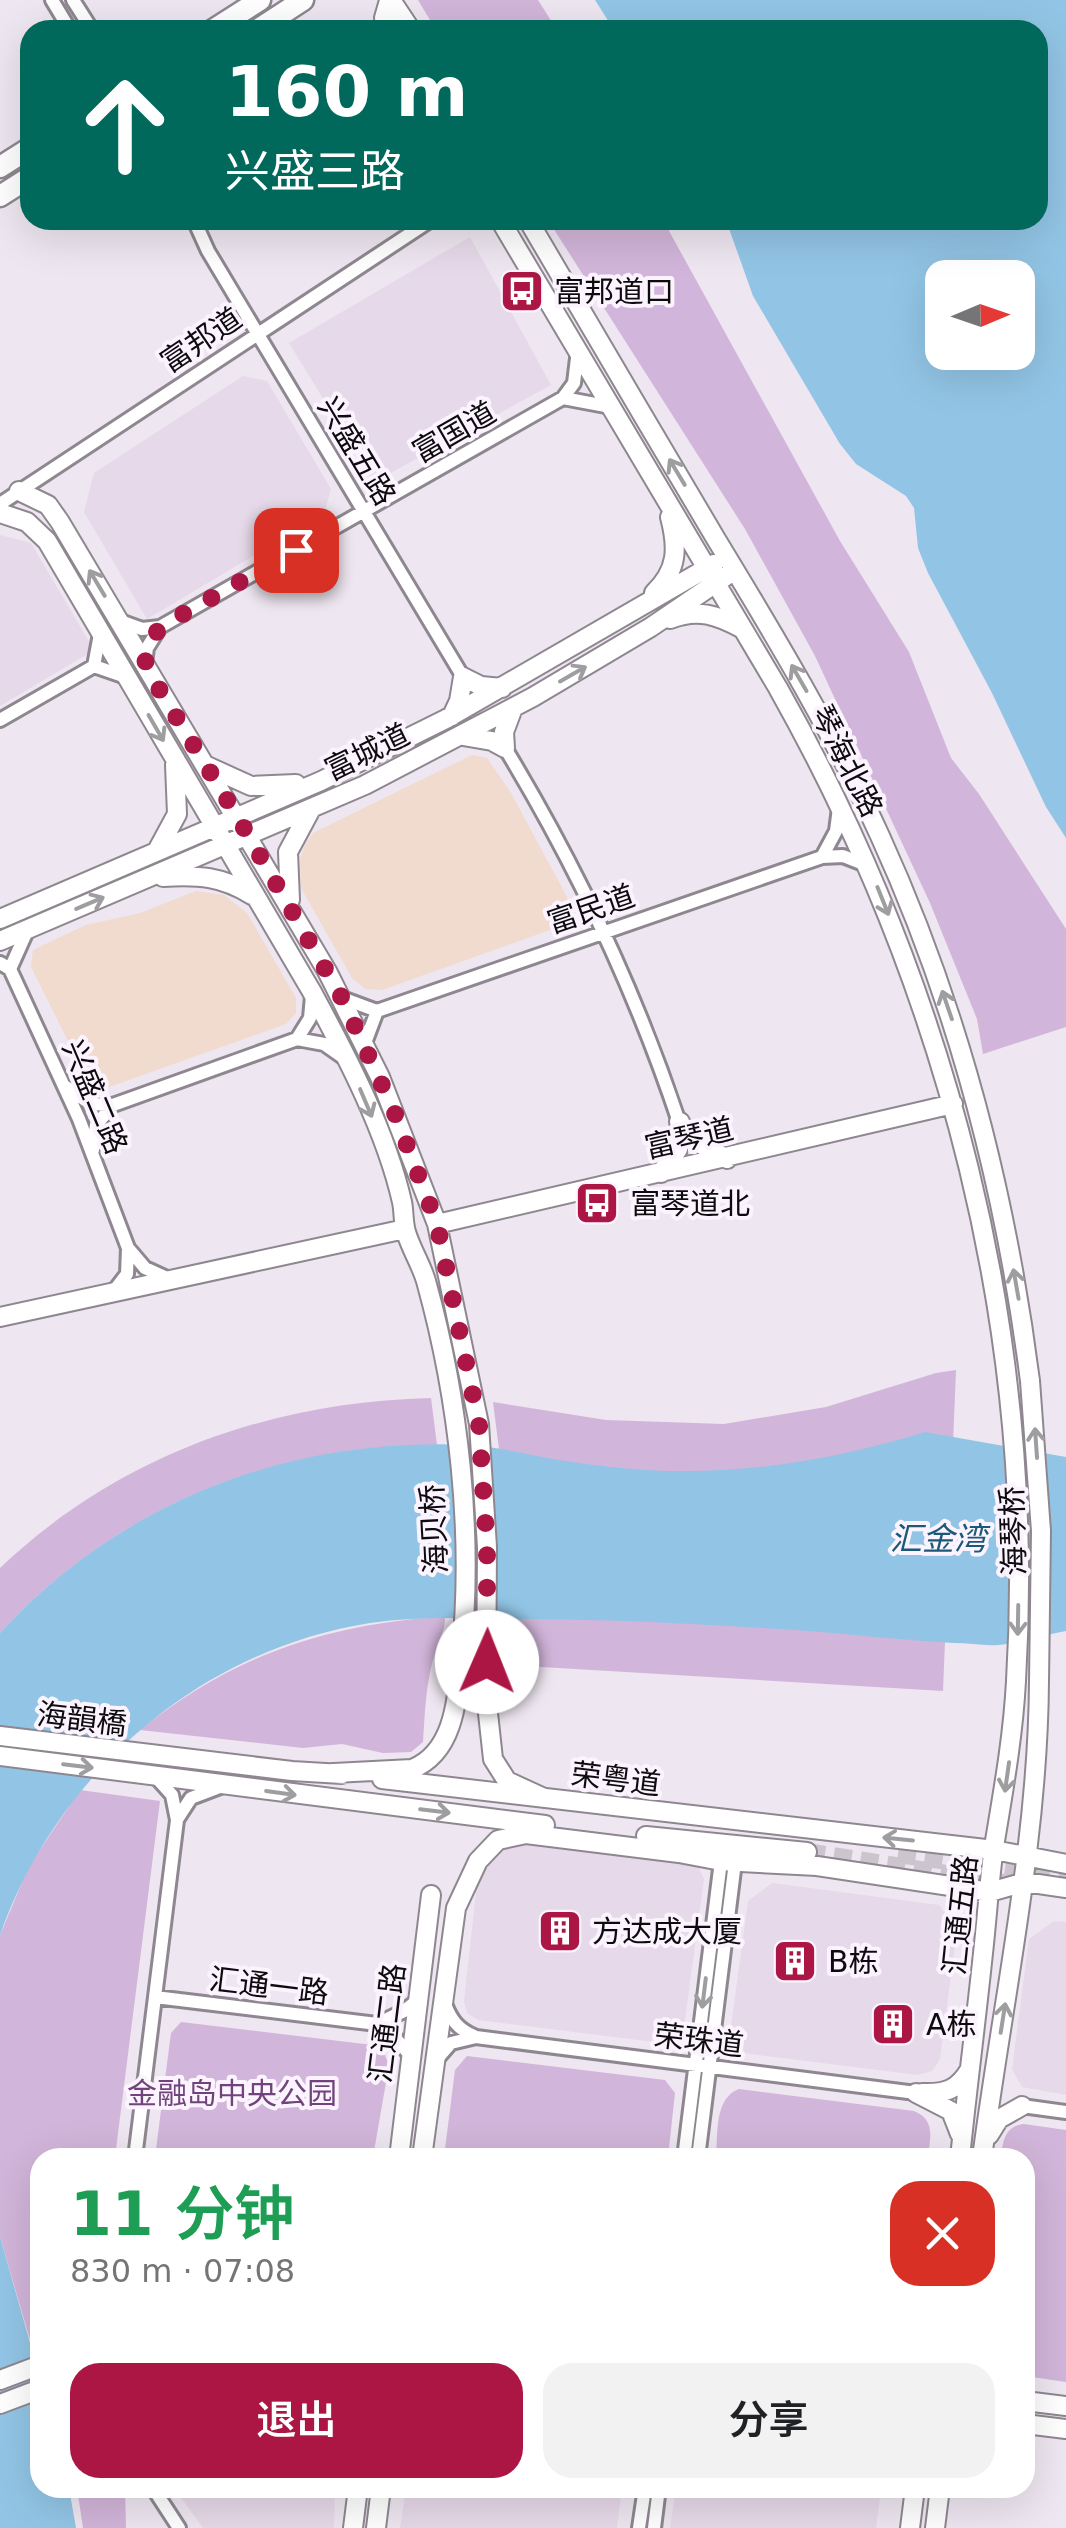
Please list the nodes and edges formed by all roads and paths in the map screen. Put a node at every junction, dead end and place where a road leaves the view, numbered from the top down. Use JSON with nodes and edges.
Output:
{"nodes":[{"id":1,"x":260,"y":0,"type":"edge"},
{"id":2,"x":303,"y":0,"type":"edge"},
{"id":3,"x":229,"y":20,"type":"edge"},
{"id":4,"x":272,"y":20,"type":"edge"},
{"id":5,"x":388,"y":20,"type":"edge"},
{"id":6,"x":407,"y":20,"type":"edge"},
{"id":7,"x":192,"y":230,"type":"edge"},
{"id":8,"x":199,"y":230,"type":"edge"},
{"id":9,"x":416,"y":230,"type":"edge"},
{"id":10,"x":506,"y":230,"type":"edge"},
{"id":11,"x":534,"y":230,"type":"edge"},
{"id":12,"x":208,"y":251,"type":"junction"},
{"id":13,"x":257,"y":332,"type":"junction"},
{"id":14,"x":578,"y":350,"type":"junction"},
{"id":15,"x":564,"y":398,"type":"junction"},
{"id":16,"x":611,"y":406,"type":"junction"},
{"id":17,"x":20,"y":491,"type":"junction"},
{"id":18,"x":664,"y":495,"type":"junction"},
{"id":19,"x":0,"y":504,"type":"edge"},
{"id":20,"x":0,"y":512,"type":"edge"},
{"id":21,"x":364,"y":512,"type":"junction"},
{"id":22,"x":731,"y":563,"type":"junction"},
{"id":23,"x":712,"y":575,"type":"junction"},
{"id":24,"x":639,"y":608,"type":"junction"},
{"id":25,"x":120,"y":622,"type":"junction"},
{"id":26,"x":160,"y":627,"type":"junction"},
{"id":27,"x":651,"y":627,"type":"junction"},
{"id":28,"x":744,"y":628,"type":"junction"},
{"id":29,"x":100,"y":632,"type":"junction"},
{"id":30,"x":94,"y":666,"type":"junction"},
{"id":31,"x":145,"y":666,"type":"junction"},
{"id":32,"x":126,"y":677,"type":"junction"},
{"id":33,"x":463,"y":677,"type":"junction"},
{"id":34,"x":502,"y":688,"type":"junction"},
{"id":35,"x":513,"y":708,"type":"junction"},
{"id":36,"x":452,"y":716,"type":"junction"},
{"id":37,"x":0,"y":720,"type":"edge"},
{"id":38,"x":463,"y":736,"type":"junction"},
{"id":39,"x":504,"y":748,"type":"junction"},
{"id":40,"x":174,"y":760,"type":"junction"},
{"id":41,"x":206,"y":765,"type":"junction"},
{"id":42,"x":321,"y":781,"type":"junction"},
{"id":43,"x":839,"y":802,"type":"junction"},
{"id":44,"x":311,"y":809,"type":"junction"},
{"id":45,"x":237,"y":816,"type":"junction"},
{"id":46,"x":214,"y":826,"type":"junction"},
{"id":47,"x":248,"y":836,"type":"junction"},
{"id":48,"x":225,"y":846,"type":"junction"},
{"id":49,"x":158,"y":850,"type":"junction"},
{"id":50,"x":822,"y":857,"type":"junction"},
{"id":51,"x":868,"y":866,"type":"junction"},
{"id":52,"x":149,"y":878,"type":"junction"},
{"id":53,"x":253,"y":895,"type":"junction"},
{"id":54,"x":291,"y":911,"type":"junction"},
{"id":55,"x":4,"y":915,"type":"edge"},
{"id":56,"x":28,"y":929,"type":"junction"},
{"id":57,"x":604,"y":930,"type":"junction"},
{"id":58,"x":0,"y":941,"type":"edge"},
{"id":59,"x":5,"y":966,"type":"edge"},
{"id":60,"x":312,"y":992,"type":"junction"},
{"id":61,"x":342,"y":998,"type":"junction"},
{"id":62,"x":376,"y":1011,"type":"junction"},
{"id":63,"x":296,"y":1039,"type":"junction"},
{"id":64,"x":364,"y":1043,"type":"junction"},
{"id":65,"x":346,"y":1059,"type":"junction"},
{"id":66,"x":65,"y":1086,"type":"junction"},
{"id":67,"x":953,"y":1104,"type":"junction"},
{"id":68,"x":114,"y":1105,"type":"junction"},
{"id":69,"x":680,"y":1122,"type":"junction"},
{"id":70,"x":93,"y":1153,"type":"junction"},
{"id":71,"x":727,"y":1158,"type":"junction"},
{"id":72,"x":661,"y":1173,"type":"junction"},
{"id":73,"x":437,"y":1224,"type":"junction"},
{"id":74,"x":405,"y":1229,"type":"junction"},
{"id":75,"x":128,"y":1248,"type":"junction"},
{"id":76,"x":169,"y":1279,"type":"junction"},
{"id":77,"x":114,"y":1291,"type":"junction"},
{"id":78,"x":0,"y":1316,"type":"edge"},
{"id":79,"x":1030,"y":1380,"type":"joint"},
{"id":80,"x":1008,"y":1384,"type":"joint"},
{"id":81,"x":1016,"y":1680,"type":"joint"},
{"id":82,"x":1039,"y":1681,"type":"joint"},
{"id":83,"x":0,"y":1736,"type":"edge"},
{"id":84,"x":0,"y":1756,"type":"edge"},
{"id":85,"x":158,"y":1756,"type":"joint"},
{"id":86,"x":334,"y":1773,"type":"junction"},
{"id":87,"x":155,"y":1776,"type":"junction"},
{"id":88,"x":226,"y":1786,"type":"junction"},
{"id":89,"x":544,"y":1798,"type":"junction"},
{"id":90,"x":178,"y":1820,"type":"junction"},
{"id":91,"x":724,"y":1820,"type":"junction"},
{"id":92,"x":994,"y":1850,"type":"junction"},
{"id":93,"x":727,"y":1856,"type":"junction"},
{"id":94,"x":1028,"y":1859,"type":"junction"},
{"id":95,"x":1066,"y":1864,"type":"edge"},
{"id":96,"x":1025,"y":1882,"type":"junction"},
{"id":97,"x":1066,"y":1888,"type":"edge"},
{"id":98,"x":990,"y":1892,"type":"junction"},
{"id":99,"x":430,"y":1895,"type":"dead end"},
{"id":100,"x":456,"y":1908,"type":"joint"},
{"id":101,"x":444,"y":1985,"type":"junction"},
{"id":102,"x":155,"y":1998,"type":"junction"},
{"id":103,"x":418,"y":2000,"type":"junction"},
{"id":104,"x":377,"y":2024,"type":"junction"},
{"id":105,"x":476,"y":2037,"type":"junction"},
{"id":106,"x":410,"y":2054,"type":"junction"},
{"id":107,"x":435,"y":2062,"type":"junction"},
{"id":108,"x":702,"y":2066,"type":"junction"},
{"id":109,"x":971,"y":2067,"type":"junction"},
{"id":110,"x":995,"y":2069,"type":"junction"},
{"id":111,"x":916,"y":2093,"type":"junction"},
{"id":112,"x":1022,"y":2106,"type":"junction"},
{"id":113,"x":1066,"y":2112,"type":"edge"},
{"id":114,"x":136,"y":2148,"type":"edge"},
{"id":115,"x":399,"y":2148,"type":"edge"},
{"id":116,"x":423,"y":2148,"type":"edge"},
{"id":117,"x":686,"y":2148,"type":"edge"},
{"id":118,"x":698,"y":2148,"type":"edge"},
{"id":119,"x":961,"y":2148,"type":"edge"},
{"id":120,"x":961,"y":2148,"type":"edge"},
{"id":121,"x":984,"y":2148,"type":"edge"},
{"id":122,"x":986,"y":2148,"type":"edge"},
{"id":123,"x":30,"y":2369,"type":"edge"},
{"id":124,"x":0,"y":2380,"type":"edge"},
{"id":125,"x":30,"y":2393,"type":"edge"},
{"id":126,"x":1035,"y":2401,"type":"edge"},
{"id":127,"x":0,"y":2404,"type":"edge"},
{"id":128,"x":1066,"y":2406,"type":"edge"},
{"id":129,"x":1035,"y":2425,"type":"edge"},
{"id":130,"x":1066,"y":2429,"type":"edge"},
{"id":131,"x":159,"y":2498,"type":"edge"},
{"id":132,"x":357,"y":2498,"type":"edge"},
{"id":133,"x":380,"y":2498,"type":"edge"},
{"id":134,"x":643,"y":2498,"type":"edge"},
{"id":135,"x":658,"y":2498,"type":"edge"},
{"id":136,"x":912,"y":2498,"type":"edge"},
{"id":137,"x":939,"y":2498,"type":"edge"},
{"id":138,"x":911,"y":2524,"type":"edge"},
{"id":139,"x":179,"y":2528,"type":"edge"},
{"id":140,"x":354,"y":2528,"type":"edge"},
{"id":141,"x":376,"y":2528,"type":"edge"},
{"id":142,"x":640,"y":2528,"type":"edge"},
{"id":143,"x":654,"y":2528,"type":"edge"},
{"id":144,"x":935,"y":2528,"type":"edge"}],
"edges":[{"from":1,"to":3,"type":"main road"},
{"from":2,"to":4,"type":"main road"},
{"from":5,"to":6,"type":"street"},
{"from":7,"to":12,"type":"street"},
{"from":8,"to":12,"type":"street"},
{"from":9,"to":13,"type":"street","name":"富邦道"},
{"from":10,"to":14,"type":"street","name":"琴海北路"},
{"from":22,"to":11,"type":"street","name":"琴海北路","one_way":true},
{"from":12,"to":13,"type":"street","name":"兴盛五路"},
{"from":13,"to":17,"type":"street","name":"富邦道"},
{"from":13,"to":21,"type":"street","name":"兴盛五路"},
{"from":14,"to":15,"type":"street"},
{"from":14,"to":16,"type":"street","name":"琴海北路"},
{"from":15,"to":16,"type":"street"},
{"from":15,"to":21,"type":"street","name":"富国道"},
{"from":16,"to":18,"type":"street","name":"琴海北路"},
{"from":17,"to":19,"type":"street","name":"富邦道"},
{"from":25,"to":17,"type":"street","one_way":true},
{"from":18,"to":23,"type":"street","name":"琴海北路"},
{"from":18,"to":24,"type":"street"},
{"from":20,"to":29,"type":"street"},
{"from":21,"to":26,"type":"street","name":"富国道"},
{"from":21,"to":33,"type":"street","name":"兴盛五路"},
{"from":22,"to":23,"type":"street","name":"富城道"},
{"from":79,"to":22,"type":"street","name":"琴海北路","one_way":true},
{"from":23,"to":24,"type":"street","name":"富城道"},
{"from":23,"to":27,"type":"street","name":"富城道"},
{"from":23,"to":28,"type":"street","name":"琴海北路"},
{"from":24,"to":34,"type":"street","name":"富城道"},
{"from":25,"to":26,"type":"street"},
{"from":25,"to":31,"type":"street"},
{"from":26,"to":31,"type":"street"},
{"from":27,"to":28,"type":"street"},
{"from":35,"to":27,"type":"street","name":"富城道","one_way":true},
{"from":28,"to":43,"type":"street","name":"琴海北路"},
{"from":29,"to":30,"type":"street"},
{"from":29,"to":32,"type":"street"},
{"from":30,"to":32,"type":"street"},
{"from":30,"to":37,"type":"street"},
{"from":31,"to":41,"type":"street"},
{"from":32,"to":40,"type":"street","one_way":true},
{"from":33,"to":34,"type":"street"},
{"from":33,"to":36,"type":"street"},
{"from":34,"to":36,"type":"street","name":"富城道"},
{"from":35,"to":38,"type":"street","name":"富城道"},
{"from":35,"to":39,"type":"street"},
{"from":36,"to":42,"type":"street","name":"富城道"},
{"from":38,"to":39,"type":"street"},
{"from":38,"to":44,"type":"street","name":"富城道"},
{"from":39,"to":57,"type":"street"},
{"from":40,"to":46,"type":"street"},
{"from":40,"to":49,"type":"street"},
{"from":41,"to":42,"type":"street"},
{"from":41,"to":45,"type":"street","name":"海贝桥"},
{"from":42,"to":45,"type":"street","name":"富城道"},
{"from":43,"to":50,"type":"street"},
{"from":43,"to":51,"type":"street","name":"琴海北路"},
{"from":44,"to":47,"type":"street","name":"富城道"},
{"from":44,"to":54,"type":"street"},
{"from":45,"to":46,"type":"street","name":"富城道"},
{"from":45,"to":47,"type":"street","name":"海贝桥"},
{"from":46,"to":48,"type":"street"},
{"from":46,"to":49,"type":"street","name":"富城道"},
{"from":47,"to":48,"type":"street","name":"富城道"},
{"from":47,"to":54,"type":"street","name":"海贝桥"},
{"from":48,"to":52,"type":"street","name":"富城道"},
{"from":48,"to":53,"type":"street"},
{"from":49,"to":55,"type":"street","name":"富城道"},
{"from":50,"to":51,"type":"street"},
{"from":50,"to":57,"type":"street","name":"富民道"},
{"from":51,"to":67,"type":"street","name":"琴海北路","one_way":true},
{"from":52,"to":53,"type":"street"},
{"from":56,"to":52,"type":"street","name":"富城道","one_way":true},
{"from":53,"to":60,"type":"street"},
{"from":54,"to":61,"type":"street","name":"海贝桥"},
{"from":56,"to":58,"type":"street","name":"富城道"},
{"from":56,"to":59,"type":"street","name":"兴盛二路"},
{"from":57,"to":62,"type":"street","name":"富民道"},
{"from":57,"to":69,"type":"street"},
{"from":59,"to":66,"type":"street","name":"兴盛二路"},
{"from":60,"to":63,"type":"street"},
{"from":60,"to":65,"type":"street","name":"海贝桥"},
{"from":61,"to":62,"type":"street"},
{"from":61,"to":64,"type":"street","name":"海贝桥"},
{"from":62,"to":64,"type":"street"},
{"from":63,"to":65,"type":"street"},
{"from":63,"to":68,"type":"street"},
{"from":64,"to":73,"type":"street","name":"海贝桥"},
{"from":65,"to":74,"type":"street","name":"海贝桥","one_way":true},
{"from":66,"to":68,"type":"street"},
{"from":66,"to":70,"type":"street","name":"兴盛二路"},
{"from":67,"to":71,"type":"street","name":"富琴道"},
{"from":67,"to":80,"type":"street","name":"琴海北路"},
{"from":68,"to":70,"type":"street"},
{"from":69,"to":71,"type":"street"},
{"from":69,"to":72,"type":"street"},
{"from":70,"to":75,"type":"street","name":"兴盛二路"},
{"from":71,"to":72,"type":"street","name":"富琴道"},
{"from":72,"to":73,"type":"street","name":"富琴道"},
{"from":73,"to":74,"type":"street","name":"富琴道"},
{"from":73,"to":89,"type":"street","name":"海贝桥"},
{"from":74,"to":76,"type":"street"},
{"from":74,"to":86,"type":"street","name":"海贝桥"},
{"from":75,"to":76,"type":"street"},
{"from":75,"to":77,"type":"street"},
{"from":76,"to":77,"type":"street"},
{"from":77,"to":78,"type":"street"},
{"from":82,"to":79,"type":"street","name":"海琴桥","one_way":true,"bridge":true},
{"from":80,"to":81,"type":"street","name":"海琴桥","one_way":true},
{"from":81,"to":92,"type":"street","name":"汇通五路","one_way":true},
{"from":82,"to":94,"type":"street","name":"汇通五路"},
{"from":83,"to":85,"type":"street","name":"海韻橋"},
{"from":84,"to":87,"type":"street","name":"海韻橋","one_way":true},
{"from":85,"to":86,"type":"street","name":"荣粤道"},
{"from":86,"to":89,"type":"street","name":"荣粤道"},
{"from":87,"to":88,"type":"street","name":"荣粤道"},
{"from":87,"to":90,"type":"street"},
{"from":88,"to":90,"type":"street"},
{"from":88,"to":93,"type":"street","name":"荣粤道","one_way":true},
{"from":89,"to":91,"type":"street","name":"荣粤道"},
{"from":90,"to":102,"type":"street"},
{"from":92,"to":91,"type":"street","name":"荣粤道","one_way":true},
{"from":91,"to":93,"type":"street"},
{"from":92,"to":94,"type":"street","name":"荣粤道"},
{"from":92,"to":98,"type":"street","name":"汇通五路"},
{"from":93,"to":98,"type":"street","name":"荣粤道"},
{"from":93,"to":100,"type":"street","name":"荣粤道"},
{"from":93,"to":108,"type":"street"},
{"from":94,"to":95,"type":"street","name":"荣粤道"},
{"from":94,"to":96,"type":"street","name":"汇通五路"},
{"from":96,"to":97,"type":"street","name":"荣粤道"},
{"from":96,"to":98,"type":"street","name":"荣粤道"},
{"from":110,"to":96,"type":"street","name":"汇通五路","one_way":true},
{"from":98,"to":109,"type":"street","name":"汇通五路"},
{"from":99,"to":103,"type":"street","name":"汇通二路"},
{"from":100,"to":101,"type":"street","name":"汇通二路"},
{"from":101,"to":105,"type":"street"},
{"from":101,"to":107,"type":"street","name":"汇通二路"},
{"from":102,"to":104,"type":"street","name":"汇通一路"},
{"from":102,"to":114,"type":"street"},
{"from":103,"to":104,"type":"street"},
{"from":103,"to":106,"type":"street","name":"汇通二路"},
{"from":104,"to":106,"type":"street"},
{"from":105,"to":107,"type":"street"},
{"from":105,"to":108,"type":"street","name":"荣珠道"},
{"from":106,"to":115,"type":"street","name":"汇通二路"},
{"from":107,"to":116,"type":"street","name":"汇通二路"},
{"from":108,"to":111,"type":"street","name":"荣珠道"},
{"from":108,"to":117,"type":"street"},
{"from":108,"to":118,"type":"street"},
{"from":109,"to":111,"type":"street"},
{"from":109,"to":119,"type":"street","name":"汇通五路"},
{"from":110,"to":112,"type":"street"},
{"from":110,"to":121,"type":"street","name":"汇通五路"},
{"from":111,"to":120,"type":"street"},
{"from":112,"to":113,"type":"street"},
{"from":112,"to":122,"type":"street"},
{"from":123,"to":124,"type":"street"},
{"from":125,"to":127,"type":"street"},
{"from":126,"to":128,"type":"street"},
{"from":129,"to":130,"type":"street"},
{"from":131,"to":139,"type":"street"},
{"from":132,"to":140,"type":"street"},
{"from":133,"to":141,"type":"street"},
{"from":134,"to":142,"type":"street"},
{"from":135,"to":143,"type":"street"},
{"from":136,"to":138,"type":"street"},
{"from":137,"to":144,"type":"street"}]}
